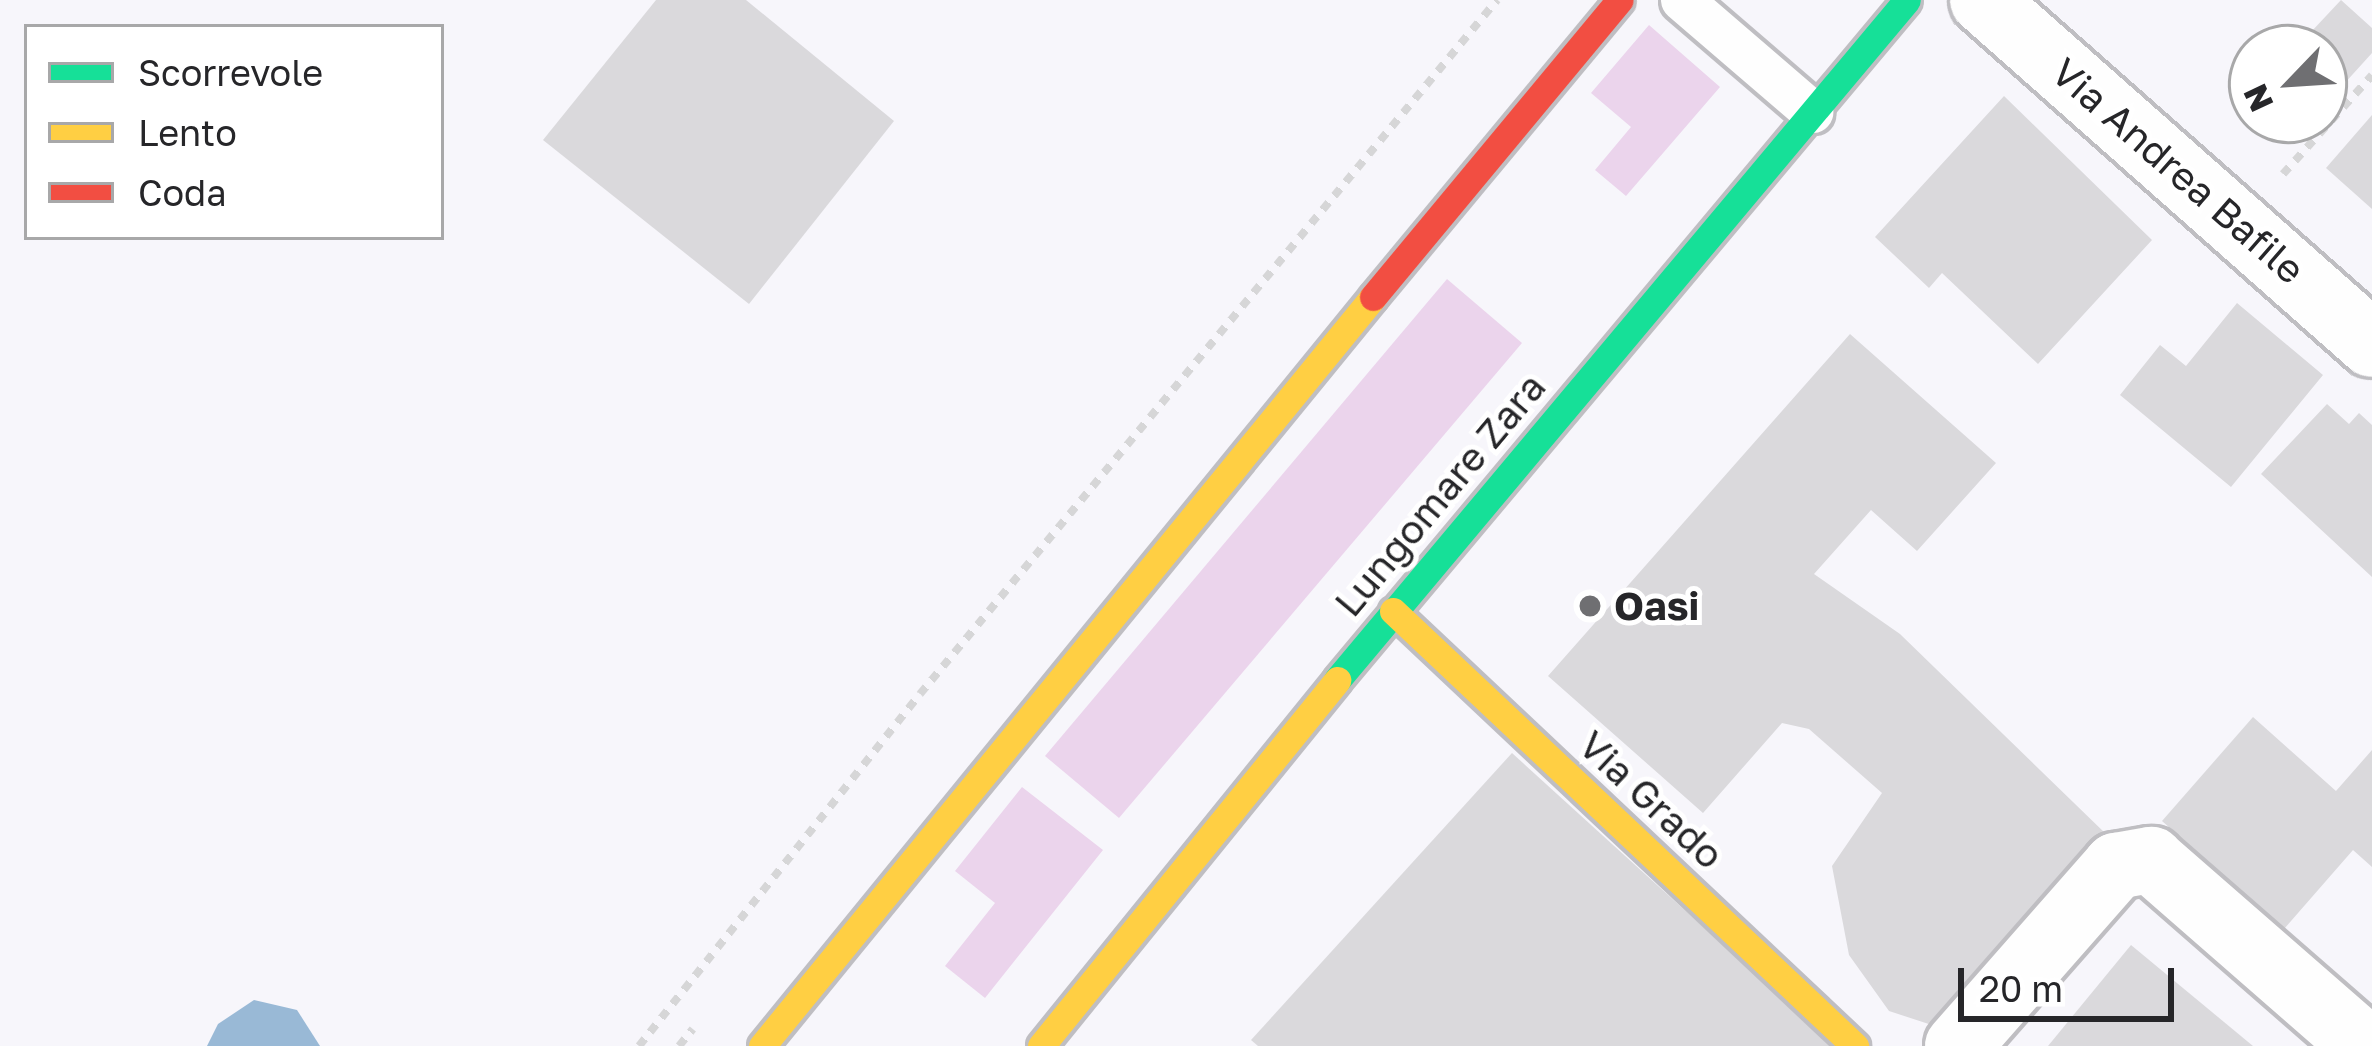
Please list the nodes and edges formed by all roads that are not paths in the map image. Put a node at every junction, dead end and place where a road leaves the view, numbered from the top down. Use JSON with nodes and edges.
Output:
{"nodes":[{"id":1,"x":1620,"y":0,"type":"edge"},
{"id":2,"x":1682,"y":0,"type":"edge"},
{"id":3,"x":1907,"y":0,"type":"edge"},
{"id":4,"x":1983,"y":0,"type":"edge"},
{"id":5,"x":1813,"y":112,"type":"junction"},
{"id":6,"x":2372,"y":344,"type":"edge"},
{"id":7,"x":1393,"y":611,"type":"junction"},
{"id":8,"x":762,"y":1046,"type":"edge"},
{"id":9,"x":1042,"y":1046,"type":"edge"},
{"id":10,"x":1855,"y":1046,"type":"edge"},
{"id":11,"x":1958,"y":1046,"type":"edge"},
{"id":12,"x":2364,"y":1046,"type":"edge"}],
"edges":[{"from":1,"to":8,"type":"street"},
{"from":2,"to":5,"type":"lane"},
{"from":3,"to":5,"type":"street","name":"Lungomare Zara"},
{"from":4,"to":6,"type":"street","name":"Via Andrea Bafile"},
{"from":5,"to":7,"type":"street","name":"Lungomare Zara"},
{"from":7,"to":9,"type":"street","name":"Lungomare Zara"},
{"from":7,"to":10,"type":"street","name":"Via Grado"},
{"from":11,"to":12,"type":"street"}]}
